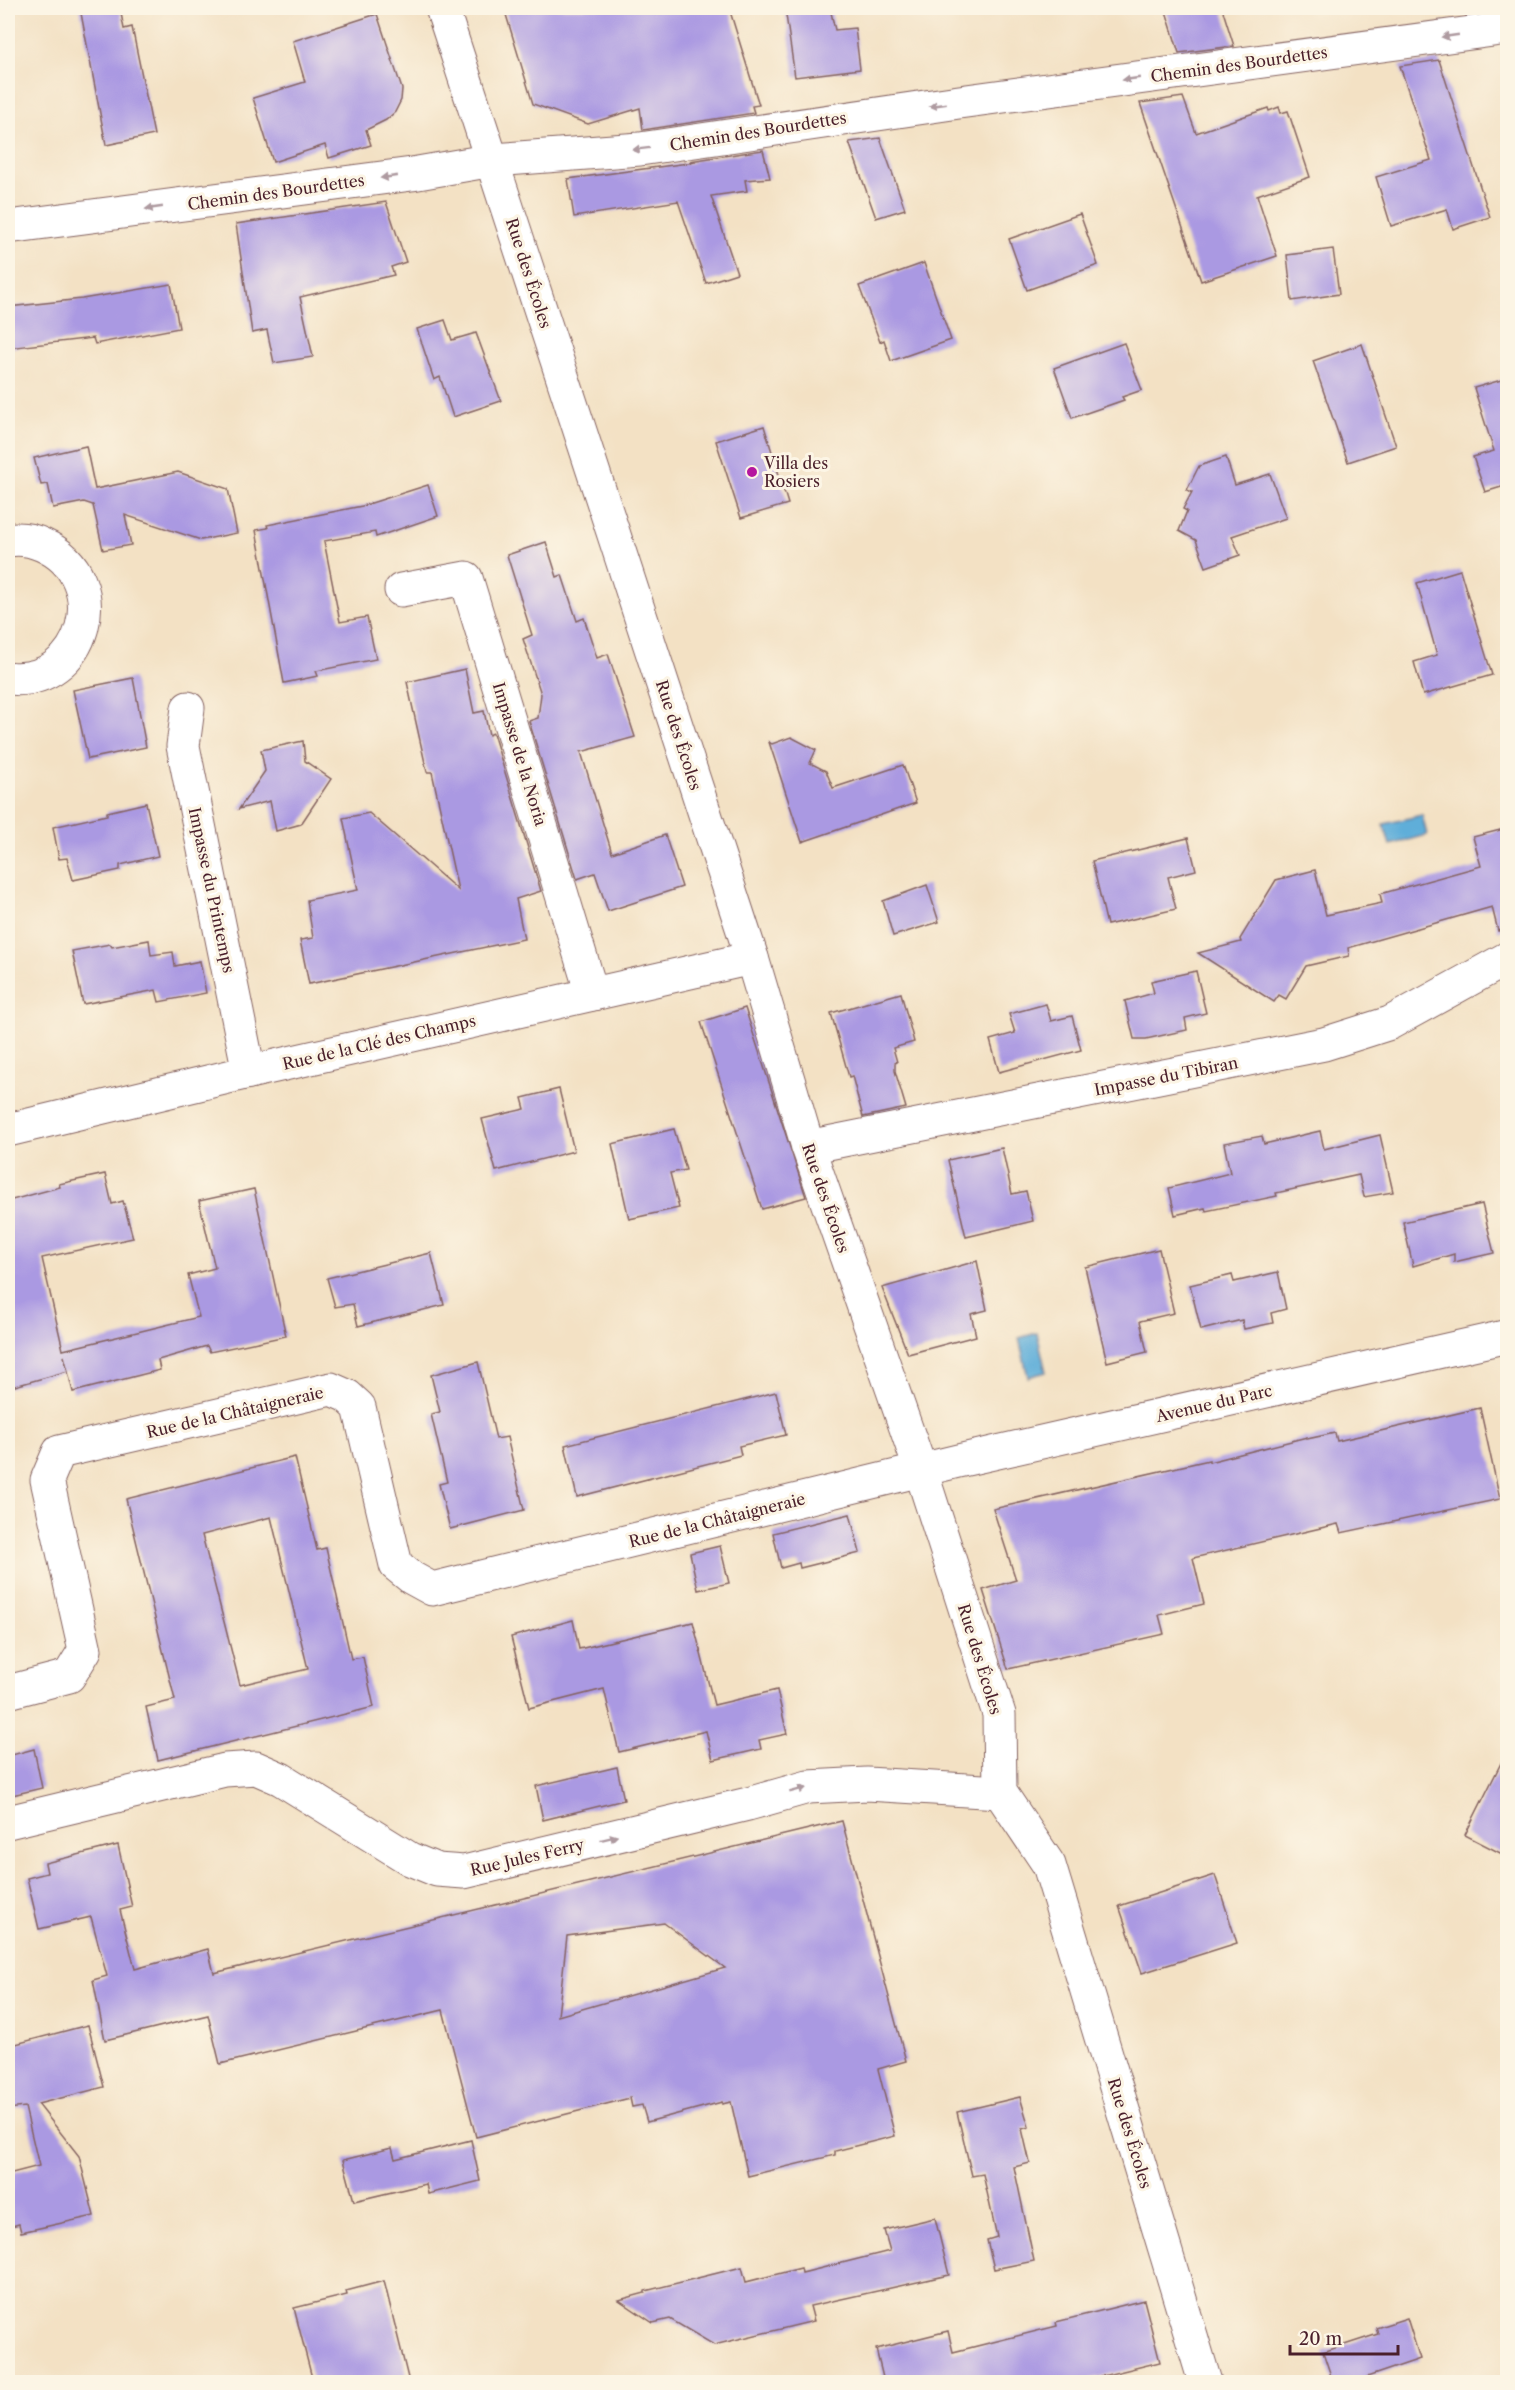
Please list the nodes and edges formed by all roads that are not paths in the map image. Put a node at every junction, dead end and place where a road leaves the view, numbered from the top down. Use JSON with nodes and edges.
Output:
{"nodes":[{"id":1,"x":442,"y":8,"type":"edge"},
{"id":2,"x":1496,"y":22,"type":"edge"},
{"id":3,"x":493,"y":160,"type":"junction"},
{"id":4,"x":8,"y":227,"type":"edge"},
{"id":5,"x":8,"y":540,"type":"edge"},
{"id":6,"x":401,"y":590,"type":"dead end"},
{"id":7,"x":8,"y":678,"type":"edge"},
{"id":8,"x":188,"y":708,"type":"dead end"},
{"id":9,"x":752,"y":958,"type":"junction"},
{"id":10,"x":1508,"y":958,"type":"edge"},
{"id":11,"x":592,"y":994,"type":"junction"},
{"id":12,"x":249,"y":1072,"type":"junction"},
{"id":13,"x":8,"y":1130,"type":"edge"},
{"id":14,"x":808,"y":1147,"type":"junction"},
{"id":15,"x":1508,"y":1336,"type":"edge"},
{"id":16,"x":921,"y":1471,"type":"junction"},
{"id":17,"x":8,"y":1692,"type":"edge"},
{"id":18,"x":1000,"y":1791,"type":"junction"},
{"id":19,"x":8,"y":1822,"type":"edge"},
{"id":20,"x":1205,"y":2382,"type":"edge"}],
"edges":[{"from":1,"to":3,"type":"street","name":"Rue des Écoles"},
{"from":2,"to":3,"type":"street","name":"Chemin des Bourdettes","one_way":true},
{"from":3,"to":4,"type":"street","name":"Chemin des Bourdettes","one_way":true},
{"from":3,"to":9,"type":"street","name":"Rue des Écoles"},
{"from":5,"to":7,"type":"street"},
{"from":6,"to":11,"type":"street","name":"Impasse de la Noria"},
{"from":8,"to":12,"type":"street","name":"Impasse du Printemps"},
{"from":9,"to":11,"type":"street","name":"Rue de la Clé des Champs"},
{"from":9,"to":14,"type":"street","name":"Rue des Écoles"},
{"from":10,"to":14,"type":"street","name":"Impasse du Tibiran"},
{"from":11,"to":12,"type":"street","name":"Rue de la Clé des Champs"},
{"from":12,"to":13,"type":"street","name":"Rue de la Clé des Champs"},
{"from":14,"to":16,"type":"street","name":"Rue des Écoles"},
{"from":15,"to":16,"type":"street","name":"Avenue du Parc"},
{"from":16,"to":17,"type":"street","name":"Rue de la Châtaigneraie"},
{"from":16,"to":18,"type":"street","name":"Rue des Écoles"},
{"from":19,"to":18,"type":"street","name":"Rue Jules Ferry","one_way":true},
{"from":18,"to":20,"type":"street","name":"Rue des Écoles"}]}
